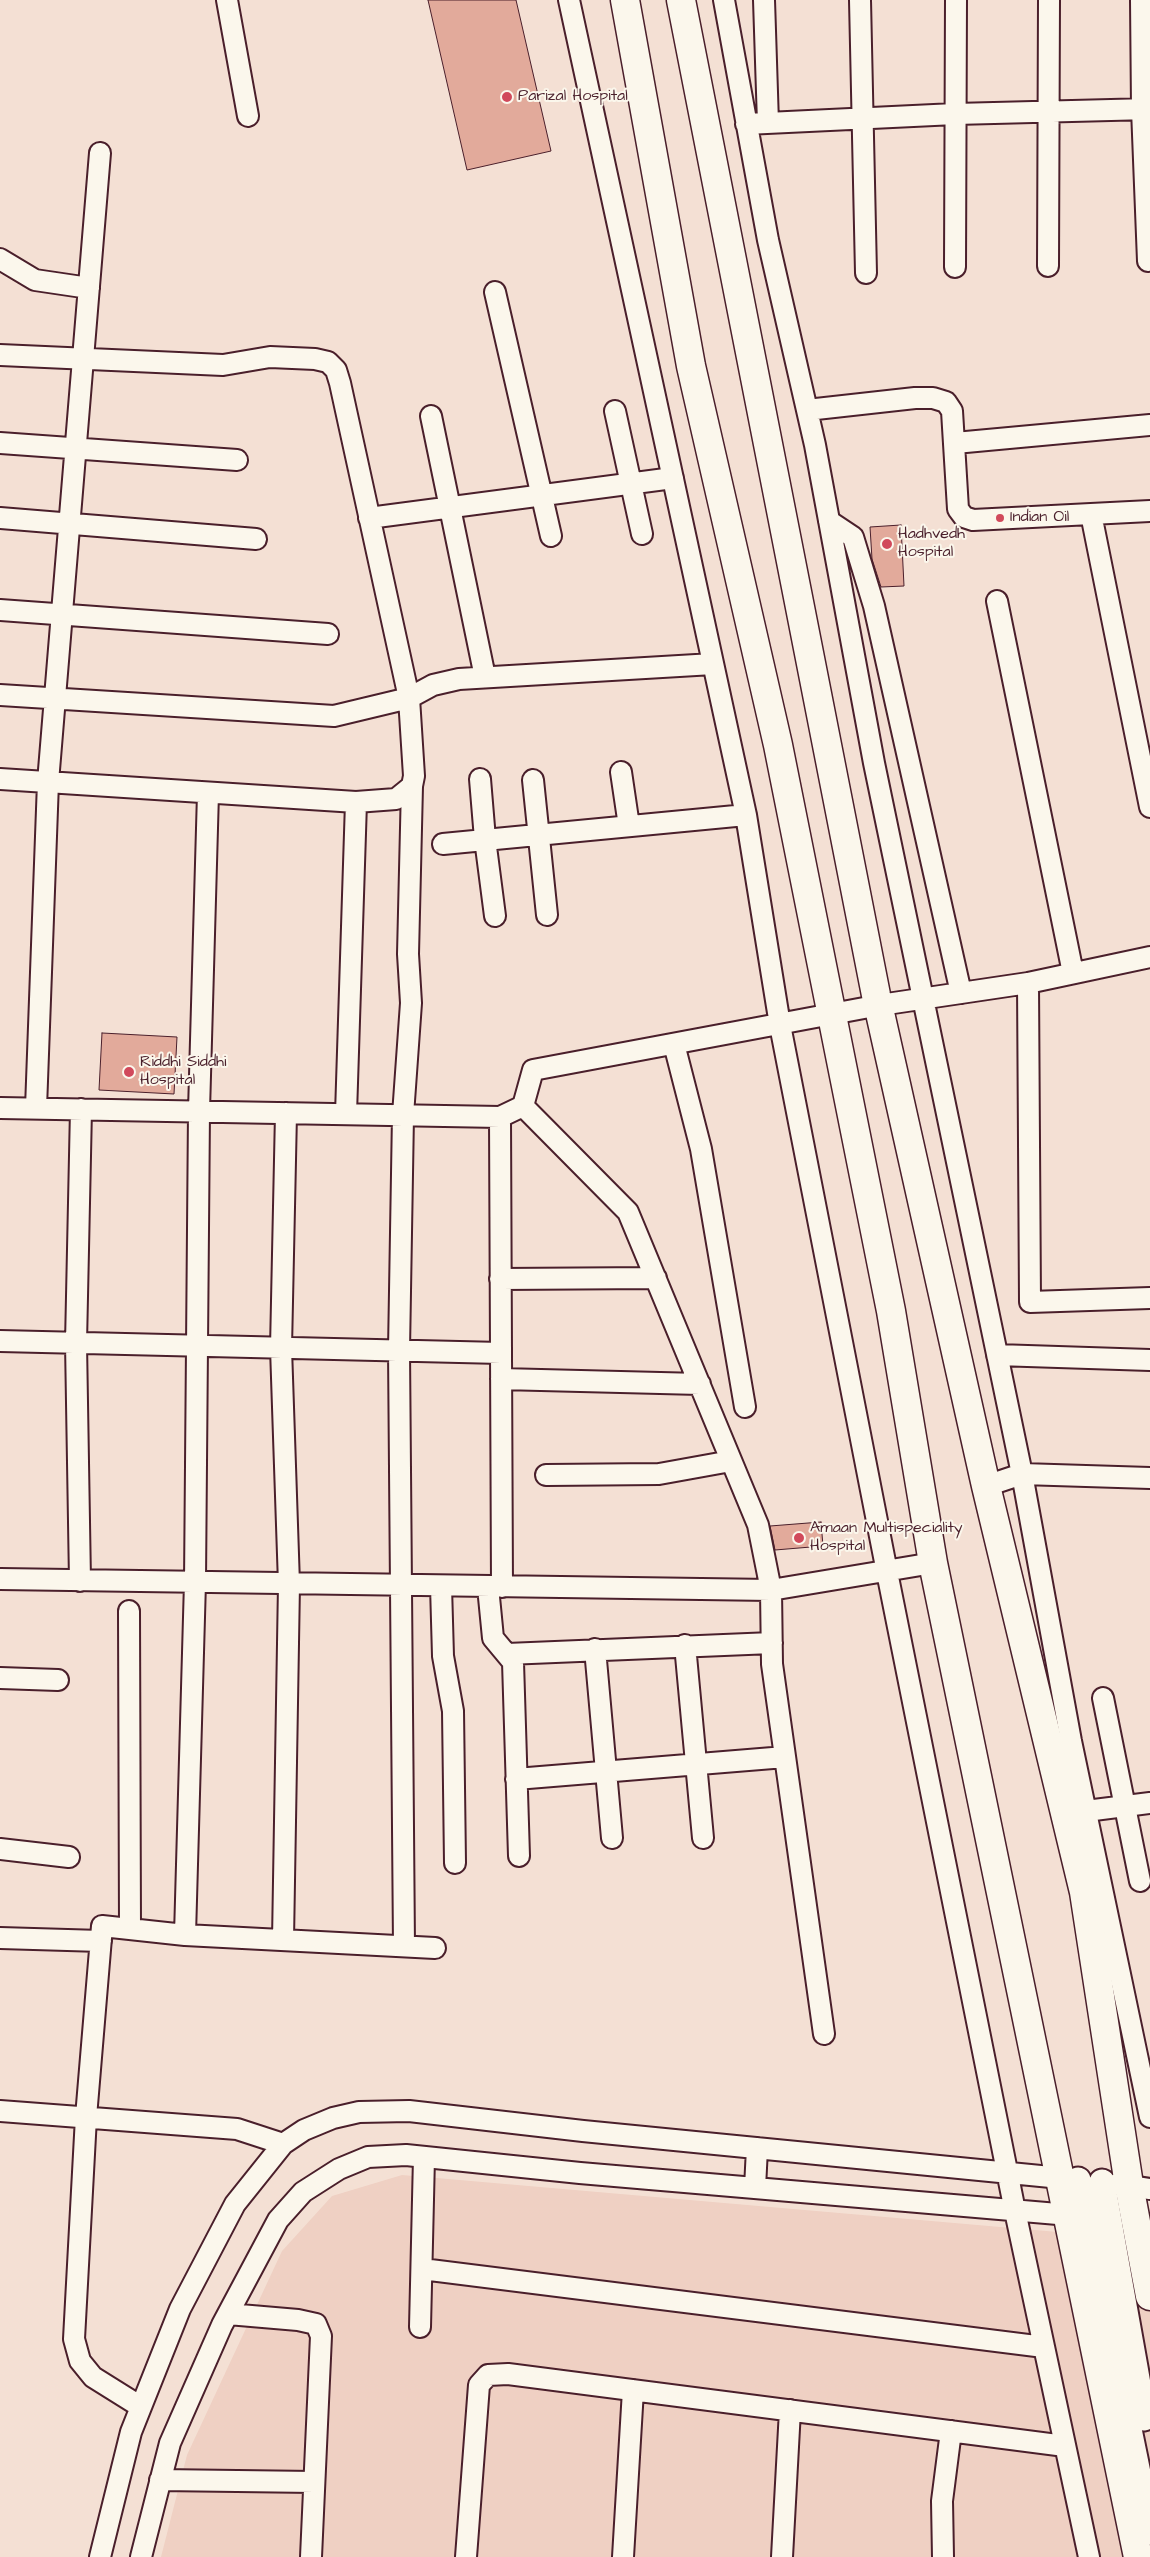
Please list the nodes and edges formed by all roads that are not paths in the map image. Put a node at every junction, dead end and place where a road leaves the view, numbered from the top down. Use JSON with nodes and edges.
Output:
{"nodes":[{"id":1,"x":227,"y":0,"type":"edge"},
{"id":2,"x":569,"y":0,"type":"edge"},
{"id":3,"x":625,"y":0,"type":"edge"},
{"id":4,"x":681,"y":0,"type":"edge"},
{"id":5,"x":724,"y":0,"type":"edge"},
{"id":6,"x":764,"y":0,"type":"edge"},
{"id":7,"x":860,"y":0,"type":"edge"},
{"id":8,"x":956,"y":0,"type":"edge"},
{"id":9,"x":1049,"y":0,"type":"edge"},
{"id":10,"x":1141,"y":0,"type":"edge"},
{"id":11,"x":1146,"y":109,"type":"edge"},
{"id":12,"x":1047,"y":112,"type":"junction"},
{"id":13,"x":955,"y":114,"type":"junction"},
{"id":14,"x":248,"y":116,"type":"dead end"},
{"id":15,"x":864,"y":118,"type":"junction"},
{"id":16,"x":768,"y":123,"type":"junction"},
{"id":17,"x":746,"y":124,"type":"junction"},
{"id":18,"x":100,"y":153,"type":"dead end"},
{"id":19,"x":0,"y":259,"type":"edge"},
{"id":20,"x":1148,"y":261,"type":"dead end"},
{"id":21,"x":1048,"y":266,"type":"dead end"},
{"id":22,"x":955,"y":267,"type":"dead end"},
{"id":23,"x":866,"y":273,"type":"dead end"},
{"id":24,"x":88,"y":288,"type":"junction"},
{"id":25,"x":495,"y":292,"type":"dead end"},
{"id":26,"x":0,"y":355,"type":"edge"},
{"id":27,"x":83,"y":359,"type":"junction"},
{"id":28,"x":807,"y":410,"type":"junction"},
{"id":29,"x":615,"y":411,"type":"dead end"},
{"id":30,"x":431,"y":416,"type":"dead end"},
{"id":31,"x":1150,"y":425,"type":"edge"},
{"id":32,"x":0,"y":443,"type":"edge"},
{"id":33,"x":955,"y":443,"type":"junction"},
{"id":34,"x":75,"y":449,"type":"junction"},
{"id":35,"x":238,"y":460,"type":"dead end"},
{"id":36,"x":673,"y":478,"type":"junction"},
{"id":37,"x":631,"y":483,"type":"junction"},
{"id":38,"x":542,"y":495,"type":"junction"},
{"id":39,"x":450,"y":508,"type":"junction"},
{"id":40,"x":1150,"y":512,"type":"edge"},
{"id":41,"x":1091,"y":514,"type":"junction"},
{"id":42,"x":0,"y":518,"type":"edge"},
{"id":43,"x":369,"y":518,"type":"junction"},
{"id":44,"x":829,"y":520,"type":"junction"},
{"id":45,"x":69,"y":524,"type":"junction"},
{"id":46,"x":642,"y":534,"type":"dead end"},
{"id":47,"x":551,"y":536,"type":"dead end"},
{"id":48,"x":256,"y":539,"type":"dead end"},
{"id":49,"x":998,"y":601,"type":"dead end"},
{"id":50,"x":0,"y":610,"type":"edge"},
{"id":51,"x":62,"y":616,"type":"junction"},
{"id":52,"x":328,"y":634,"type":"dead end"},
{"id":53,"x":713,"y":664,"type":"junction"},
{"id":54,"x":486,"y":677,"type":"junction"},
{"id":55,"x":0,"y":695,"type":"edge"},
{"id":56,"x":409,"y":698,"type":"junction"},
{"id":57,"x":55,"y":699,"type":"junction"},
{"id":58,"x":621,"y":772,"type":"dead end"},
{"id":59,"x":0,"y":779,"type":"edge"},
{"id":60,"x":480,"y":779,"type":"dead end"},
{"id":61,"x":533,"y":780,"type":"dead end"},
{"id":62,"x":48,"y":782,"type":"junction"},
{"id":63,"x":412,"y":786,"type":"junction"},
{"id":64,"x":208,"y":792,"type":"junction"},
{"id":65,"x":356,"y":802,"type":"junction"},
{"id":66,"x":1150,"y":807,"type":"edge"},
{"id":67,"x":746,"y":815,"type":"junction"},
{"id":68,"x":629,"y":826,"type":"junction"},
{"id":69,"x":540,"y":835,"type":"junction"},
{"id":70,"x":485,"y":840,"type":"junction"},
{"id":71,"x":443,"y":844,"type":"dead end"},
{"id":72,"x":546,"y":915,"type":"dead end"},
{"id":73,"x":495,"y":916,"type":"dead end"},
{"id":74,"x":1150,"y":957,"type":"edge"},
{"id":75,"x":1073,"y":973,"type":"junction"},
{"id":76,"x":1028,"y":983,"type":"junction"},
{"id":77,"x":961,"y":993,"type":"junction"},
{"id":78,"x":922,"y":999,"type":"junction"},
{"id":79,"x":880,"y":1005,"type":"junction"},
{"id":80,"x":833,"y":1015,"type":"junction"},
{"id":81,"x":780,"y":1025,"type":"junction"},
{"id":82,"x":674,"y":1044,"type":"junction"},
{"id":83,"x":523,"y":1106,"type":"junction"},
{"id":84,"x":0,"y":1108,"type":"edge"},
{"id":85,"x":36,"y":1108,"type":"junction"},
{"id":86,"x":81,"y":1109,"type":"junction"},
{"id":87,"x":199,"y":1111,"type":"junction"},
{"id":88,"x":286,"y":1113,"type":"junction"},
{"id":89,"x":346,"y":1114,"type":"junction"},
{"id":90,"x":403,"y":1115,"type":"junction"},
{"id":91,"x":500,"y":1117,"type":"junction"},
{"id":92,"x":500,"y":1278,"type":"junction"},
{"id":93,"x":656,"y":1278,"type":"junction"},
{"id":94,"x":1150,"y":1298,"type":"edge"},
{"id":95,"x":0,"y":1341,"type":"edge"},
{"id":96,"x":76,"y":1343,"type":"junction"},
{"id":97,"x":198,"y":1346,"type":"junction"},
{"id":98,"x":281,"y":1348,"type":"junction"},
{"id":99,"x":399,"y":1350,"type":"junction"},
{"id":100,"x":501,"y":1353,"type":"junction"},
{"id":101,"x":997,"y":1355,"type":"junction"},
{"id":102,"x":1150,"y":1360,"type":"edge"},
{"id":103,"x":501,"y":1379,"type":"junction"},
{"id":104,"x":700,"y":1384,"type":"junction"},
{"id":105,"x":745,"y":1407,"type":"dead end"},
{"id":106,"x":731,"y":1460,"type":"junction"},
{"id":107,"x":1022,"y":1474,"type":"junction"},
{"id":108,"x":546,"y":1475,"type":"dead end"},
{"id":109,"x":1150,"y":1478,"type":"edge"},
{"id":110,"x":986,"y":1486,"type":"junction"},
{"id":111,"x":933,"y":1563,"type":"junction"},
{"id":112,"x":886,"y":1572,"type":"junction"},
{"id":113,"x":0,"y":1579,"type":"edge"},
{"id":114,"x":80,"y":1581,"type":"junction"},
{"id":115,"x":195,"y":1582,"type":"junction"},
{"id":116,"x":289,"y":1584,"type":"junction"},
{"id":117,"x":400,"y":1585,"type":"junction"},
{"id":118,"x":440,"y":1586,"type":"junction"},
{"id":119,"x":495,"y":1587,"type":"junction"},
{"id":120,"x":771,"y":1590,"type":"junction"},
{"id":121,"x":129,"y":1611,"type":"dead end"},
{"id":122,"x":772,"y":1643,"type":"junction"},
{"id":123,"x":685,"y":1645,"type":"junction"},
{"id":124,"x":595,"y":1649,"type":"junction"},
{"id":125,"x":507,"y":1654,"type":"junction"},
{"id":126,"x":0,"y":1678,"type":"edge"},
{"id":127,"x":58,"y":1680,"type":"dead end"},
{"id":128,"x":1103,"y":1698,"type":"dead end"},
{"id":129,"x":786,"y":1757,"type":"junction"},
{"id":130,"x":695,"y":1765,"type":"junction"},
{"id":131,"x":606,"y":1772,"type":"junction"},
{"id":132,"x":516,"y":1779,"type":"junction"},
{"id":133,"x":1150,"y":1803,"type":"edge"},
{"id":134,"x":1126,"y":1806,"type":"junction"},
{"id":135,"x":1086,"y":1811,"type":"junction"},
{"id":136,"x":612,"y":1838,"type":"dead end"},
{"id":137,"x":703,"y":1838,"type":"dead end"},
{"id":138,"x":0,"y":1849,"type":"edge"},
{"id":139,"x":519,"y":1856,"type":"dead end"},
{"id":140,"x":70,"y":1857,"type":"dead end"},
{"id":141,"x":455,"y":1863,"type":"dead end"},
{"id":142,"x":1140,"y":1881,"type":"dead end"},
{"id":143,"x":130,"y":1929,"type":"junction"},
{"id":144,"x":185,"y":1935,"type":"junction"},
{"id":145,"x":0,"y":1938,"type":"edge"},
{"id":146,"x":283,"y":1940,"type":"junction"},
{"id":147,"x":101,"y":1942,"type":"junction"},
{"id":148,"x":404,"y":1946,"type":"junction"},
{"id":149,"x":435,"y":1948,"type":"dead end"},
{"id":150,"x":824,"y":2034,"type":"dead end"},
{"id":151,"x":0,"y":2111,"type":"edge"},
{"id":152,"x":86,"y":2117,"type":"junction"},
{"id":153,"x":1150,"y":2117,"type":"edge"},
{"id":154,"x":283,"y":2144,"type":"junction"},
{"id":155,"x":757,"y":2148,"type":"junction"},
{"id":156,"x":424,"y":2157,"type":"junction"},
{"id":157,"x":1008,"y":2173,"type":"junction"},
{"id":158,"x":1069,"y":2179,"type":"junction"},
{"id":159,"x":1127,"y":2185,"type":"edge"},
{"id":160,"x":755,"y":2188,"type":"junction"},
{"id":161,"x":1015,"y":2211,"type":"junction"},
{"id":162,"x":1087,"y":2217,"type":"junction"},
{"id":163,"x":1142,"y":2222,"type":"edge"},
{"id":164,"x":422,"y":2269,"type":"junction"},
{"id":165,"x":1150,"y":2296,"type":"edge"},
{"id":166,"x":228,"y":2314,"type":"junction"},
{"id":167,"x":420,"y":2327,"type":"dead end"},
{"id":168,"x":1044,"y":2347,"type":"junction"},
{"id":169,"x":633,"y":2390,"type":"junction"},
{"id":170,"x":141,"y":2406,"type":"junction"},
{"id":171,"x":790,"y":2410,"type":"junction"},
{"id":172,"x":951,"y":2431,"type":"junction"},
{"id":173,"x":1065,"y":2446,"type":"junction"},
{"id":174,"x":1150,"y":2452,"type":"edge"},
{"id":175,"x":160,"y":2480,"type":"junction"},
{"id":176,"x":314,"y":2482,"type":"junction"},
{"id":177,"x":1150,"y":2532,"type":"edge"},
{"id":178,"x":100,"y":2557,"type":"edge"},
{"id":179,"x":141,"y":2557,"type":"edge"},
{"id":180,"x":311,"y":2557,"type":"edge"},
{"id":181,"x":466,"y":2557,"type":"edge"},
{"id":182,"x":623,"y":2557,"type":"edge"},
{"id":183,"x":782,"y":2557,"type":"edge"},
{"id":184,"x":943,"y":2557,"type":"edge"},
{"id":185,"x":1089,"y":2557,"type":"edge"},
{"id":186,"x":1138,"y":2557,"type":"edge"}],
"edges":[{"from":1,"to":14,"type":"street"},
{"from":2,"to":36,"type":"street"},
{"from":3,"to":80,"type":"highway"},
{"from":4,"to":79,"type":"highway"},
{"from":5,"to":17,"type":"street"},
{"from":6,"to":16,"type":"street"},
{"from":7,"to":15,"type":"street"},
{"from":8,"to":13,"type":"street"},
{"from":9,"to":12,"type":"street"},
{"from":10,"to":11,"type":"street"},
{"from":11,"to":12,"type":"street"},
{"from":11,"to":20,"type":"street"},
{"from":12,"to":13,"type":"street"},
{"from":12,"to":21,"type":"street"},
{"from":13,"to":15,"type":"street"},
{"from":13,"to":22,"type":"street"},
{"from":15,"to":16,"type":"street"},
{"from":15,"to":23,"type":"street"},
{"from":16,"to":17,"type":"street"},
{"from":17,"to":28,"type":"street"},
{"from":18,"to":24,"type":"street"},
{"from":19,"to":24,"type":"street"},
{"from":24,"to":27,"type":"street"},
{"from":25,"to":38,"type":"street"},
{"from":26,"to":27,"type":"street"},
{"from":27,"to":34,"type":"street"},
{"from":27,"to":43,"type":"street"},
{"from":28,"to":33,"type":"street"},
{"from":28,"to":44,"type":"street"},
{"from":29,"to":37,"type":"street"},
{"from":30,"to":39,"type":"street"},
{"from":31,"to":33,"type":"street"},
{"from":32,"to":34,"type":"street"},
{"from":33,"to":41,"type":"street"},
{"from":34,"to":35,"type":"street"},
{"from":34,"to":45,"type":"street"},
{"from":36,"to":37,"type":"street"},
{"from":36,"to":53,"type":"street"},
{"from":37,"to":38,"type":"street"},
{"from":37,"to":46,"type":"street"},
{"from":38,"to":39,"type":"street"},
{"from":38,"to":47,"type":"street"},
{"from":39,"to":43,"type":"street"},
{"from":39,"to":54,"type":"street"},
{"from":40,"to":41,"type":"street"},
{"from":41,"to":66,"type":"street"},
{"from":42,"to":45,"type":"street"},
{"from":43,"to":56,"type":"street"},
{"from":44,"to":77,"type":"street"},
{"from":44,"to":78,"type":"street"},
{"from":45,"to":48,"type":"street"},
{"from":45,"to":51,"type":"street"},
{"from":49,"to":75,"type":"street"},
{"from":50,"to":51,"type":"street"},
{"from":51,"to":52,"type":"street"},
{"from":51,"to":57,"type":"street"},
{"from":53,"to":54,"type":"street"},
{"from":53,"to":67,"type":"street"},
{"from":54,"to":56,"type":"street"},
{"from":55,"to":57,"type":"street"},
{"from":56,"to":57,"type":"street"},
{"from":56,"to":63,"type":"street"},
{"from":57,"to":62,"type":"street"},
{"from":58,"to":68,"type":"street"},
{"from":59,"to":62,"type":"street"},
{"from":60,"to":70,"type":"street"},
{"from":61,"to":69,"type":"street"},
{"from":62,"to":64,"type":"street"},
{"from":62,"to":85,"type":"street"},
{"from":63,"to":65,"type":"street"},
{"from":63,"to":90,"type":"street"},
{"from":64,"to":65,"type":"street"},
{"from":64,"to":87,"type":"street"},
{"from":65,"to":89,"type":"street"},
{"from":67,"to":68,"type":"street"},
{"from":67,"to":81,"type":"street"},
{"from":68,"to":69,"type":"street"},
{"from":69,"to":70,"type":"street"},
{"from":69,"to":72,"type":"street"},
{"from":70,"to":71,"type":"street"},
{"from":70,"to":73,"type":"street"},
{"from":74,"to":75,"type":"street"},
{"from":75,"to":76,"type":"street"},
{"from":76,"to":77,"type":"street"},
{"from":76,"to":94,"type":"street"},
{"from":77,"to":78,"type":"street"},
{"from":78,"to":79,"type":"street"},
{"from":78,"to":101,"type":"street"},
{"from":79,"to":80,"type":"street"},
{"from":79,"to":110,"type":"highway"},
{"from":80,"to":81,"type":"street"},
{"from":80,"to":111,"type":"highway"},
{"from":81,"to":82,"type":"street"},
{"from":81,"to":112,"type":"street"},
{"from":82,"to":83,"type":"street"},
{"from":82,"to":105,"type":"street"},
{"from":83,"to":91,"type":"street"},
{"from":83,"to":93,"type":"street"},
{"from":84,"to":85,"type":"street"},
{"from":85,"to":86,"type":"street"},
{"from":86,"to":87,"type":"street"},
{"from":86,"to":96,"type":"street"},
{"from":87,"to":88,"type":"street"},
{"from":87,"to":97,"type":"street"},
{"from":88,"to":89,"type":"street"},
{"from":88,"to":98,"type":"street"},
{"from":89,"to":90,"type":"street"},
{"from":90,"to":91,"type":"street"},
{"from":90,"to":99,"type":"street"},
{"from":91,"to":92,"type":"street"},
{"from":92,"to":93,"type":"street"},
{"from":92,"to":100,"type":"street"},
{"from":93,"to":104,"type":"street"},
{"from":95,"to":96,"type":"street"},
{"from":96,"to":97,"type":"street"},
{"from":96,"to":114,"type":"street"},
{"from":97,"to":98,"type":"street"},
{"from":97,"to":115,"type":"street"},
{"from":98,"to":99,"type":"street"},
{"from":98,"to":116,"type":"street"},
{"from":99,"to":100,"type":"street"},
{"from":99,"to":117,"type":"street"},
{"from":100,"to":103,"type":"street"},
{"from":101,"to":102,"type":"street"},
{"from":101,"to":107,"type":"street"},
{"from":103,"to":104,"type":"street"},
{"from":103,"to":119,"type":"street"},
{"from":104,"to":106,"type":"street"},
{"from":106,"to":108,"type":"street"},
{"from":106,"to":120,"type":"street"},
{"from":107,"to":109,"type":"street"},
{"from":107,"to":110,"type":"street"},
{"from":107,"to":135,"type":"street"},
{"from":110,"to":159,"type":"highway"},
{"from":111,"to":112,"type":"street"},
{"from":111,"to":158,"type":"highway"},
{"from":112,"to":120,"type":"street"},
{"from":112,"to":157,"type":"street"},
{"from":113,"to":114,"type":"street"},
{"from":114,"to":115,"type":"street"},
{"from":115,"to":116,"type":"street"},
{"from":115,"to":144,"type":"street"},
{"from":116,"to":117,"type":"street"},
{"from":116,"to":146,"type":"street"},
{"from":117,"to":118,"type":"street"},
{"from":117,"to":148,"type":"street"},
{"from":118,"to":119,"type":"street"},
{"from":118,"to":141,"type":"street"},
{"from":119,"to":120,"type":"street"},
{"from":119,"to":125,"type":"street"},
{"from":120,"to":122,"type":"street"},
{"from":121,"to":143,"type":"street"},
{"from":122,"to":123,"type":"street"},
{"from":122,"to":129,"type":"street"},
{"from":123,"to":124,"type":"street"},
{"from":123,"to":130,"type":"street"},
{"from":124,"to":125,"type":"street"},
{"from":124,"to":131,"type":"street"},
{"from":125,"to":132,"type":"street"},
{"from":126,"to":127,"type":"street"},
{"from":128,"to":134,"type":"street"},
{"from":129,"to":130,"type":"street"},
{"from":129,"to":150,"type":"street"},
{"from":130,"to":131,"type":"street"},
{"from":130,"to":137,"type":"street"},
{"from":131,"to":132,"type":"street"},
{"from":131,"to":136,"type":"street"},
{"from":132,"to":139,"type":"street"},
{"from":133,"to":134,"type":"street"},
{"from":134,"to":135,"type":"street"},
{"from":134,"to":142,"type":"street"},
{"from":135,"to":153,"type":"street"},
{"from":138,"to":140,"type":"street"},
{"from":143,"to":144,"type":"street"},
{"from":143,"to":147,"type":"street"},
{"from":144,"to":146,"type":"street"},
{"from":145,"to":147,"type":"street"},
{"from":146,"to":148,"type":"street"},
{"from":147,"to":152,"type":"street"},
{"from":148,"to":149,"type":"street"},
{"from":151,"to":152,"type":"street"},
{"from":152,"to":154,"type":"street"},
{"from":152,"to":170,"type":"street"},
{"from":154,"to":155,"type":"street"},
{"from":154,"to":170,"type":"street"},
{"from":155,"to":157,"type":"street"},
{"from":155,"to":160,"type":"street"},
{"from":156,"to":160,"type":"street"},
{"from":156,"to":164,"type":"street"},
{"from":156,"to":166,"type":"street"},
{"from":157,"to":158,"type":"street"},
{"from":157,"to":161,"type":"street"},
{"from":158,"to":159,"type":"street"},
{"from":158,"to":162,"type":"highway"},
{"from":159,"to":162,"type":"main road"},
{"from":159,"to":163,"type":"highway"},
{"from":160,"to":161,"type":"street"},
{"from":161,"to":162,"type":"street"},
{"from":161,"to":168,"type":"street"},
{"from":162,"to":163,"type":"street"},
{"from":162,"to":174,"type":"main road"},
{"from":162,"to":177,"type":"main road"},
{"from":162,"to":186,"type":"highway"},
{"from":163,"to":165,"type":"highway"},
{"from":164,"to":167,"type":"street"},
{"from":164,"to":168,"type":"street"},
{"from":166,"to":175,"type":"street"},
{"from":166,"to":176,"type":"street"},
{"from":168,"to":173,"type":"street"},
{"from":169,"to":171,"type":"street"},
{"from":169,"to":181,"type":"street"},
{"from":169,"to":182,"type":"street"},
{"from":170,"to":178,"type":"street"},
{"from":171,"to":172,"type":"street"},
{"from":171,"to":183,"type":"street"},
{"from":172,"to":173,"type":"street"},
{"from":172,"to":184,"type":"street"},
{"from":173,"to":185,"type":"street"},
{"from":175,"to":176,"type":"street"},
{"from":175,"to":179,"type":"street"},
{"from":176,"to":180,"type":"street"}]}
